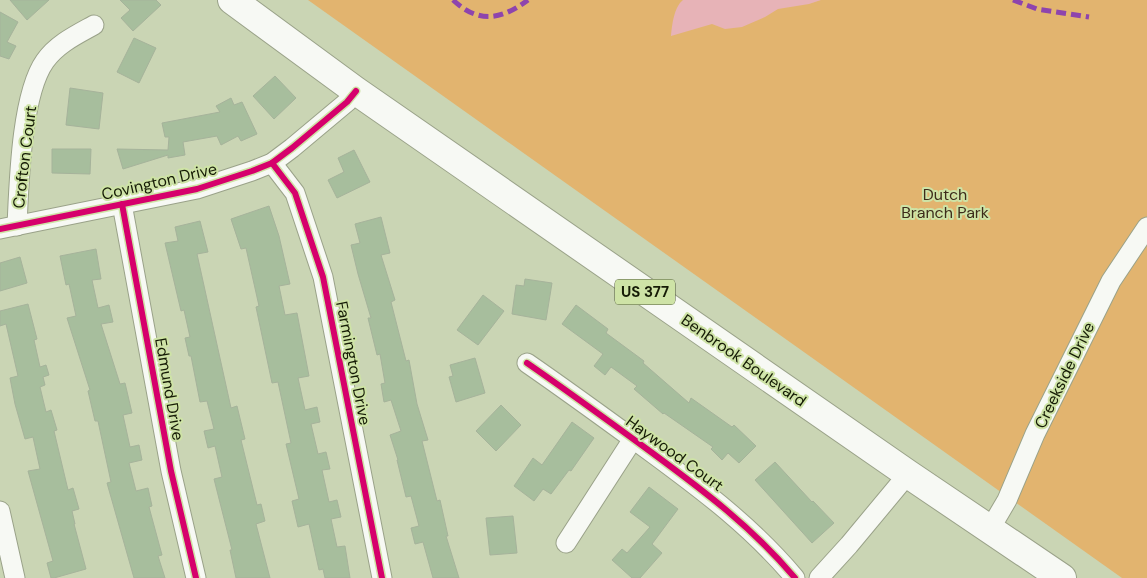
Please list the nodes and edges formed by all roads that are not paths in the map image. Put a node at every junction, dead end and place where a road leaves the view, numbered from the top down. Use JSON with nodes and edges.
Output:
{"nodes":[{"id":1,"x":232,"y":0,"type":"edge"},
{"id":2,"x":94,"y":26,"type":"dead end"},
{"id":3,"x":356,"y":91,"type":"junction"},
{"id":4,"x":272,"y":163,"type":"junction"},
{"id":5,"x":122,"y":204,"type":"junction"},
{"id":6,"x":8,"y":227,"type":"edge"},
{"id":7,"x":1147,"y":227,"type":"edge"},
{"id":8,"x":527,"y":363,"type":"dead end"},
{"id":9,"x":633,"y":439,"type":"junction"},
{"id":10,"x":908,"y":474,"type":"junction"},
{"id":11,"x":0,"y":511,"type":"edge"},
{"id":12,"x":990,"y":529,"type":"junction"},
{"id":13,"x":566,"y":543,"type":"dead end"},
{"id":14,"x":14,"y":578,"type":"edge"},
{"id":15,"x":196,"y":578,"type":"edge"},
{"id":16,"x":382,"y":578,"type":"edge"},
{"id":17,"x":794,"y":578,"type":"edge"},
{"id":18,"x":818,"y":578,"type":"edge"},
{"id":19,"x":1062,"y":578,"type":"edge"}],
"edges":[{"from":1,"to":3,"type":"highway","name":"Benbrook Boulevard","number":"US 377"},
{"from":2,"to":6,"type":"street","name":"Crofton Court"},
{"from":3,"to":4,"type":"street","name":"Covington Drive"},
{"from":3,"to":10,"type":"highway","name":"Benbrook Boulevard","number":"US 377"},
{"from":4,"to":5,"type":"street","name":"Covington Drive"},
{"from":4,"to":16,"type":"street","name":"Farmington Drive"},
{"from":5,"to":6,"type":"street","name":"Covington Drive"},
{"from":5,"to":15,"type":"street","name":"Edmund Drive"},
{"from":7,"to":12,"type":"street","name":"Creekside Drive"},
{"from":8,"to":9,"type":"street","name":"Haywood Court"},
{"from":9,"to":13,"type":"street"},
{"from":9,"to":17,"type":"street","name":"Haywood Court"},
{"from":10,"to":12,"type":"highway","name":"Benbrook Boulevard","number":"US 377"},
{"from":10,"to":18,"type":"street"},
{"from":11,"to":14,"type":"street"},
{"from":12,"to":19,"type":"highway","name":"Benbrook Boulevard","number":"US 377"}]}
